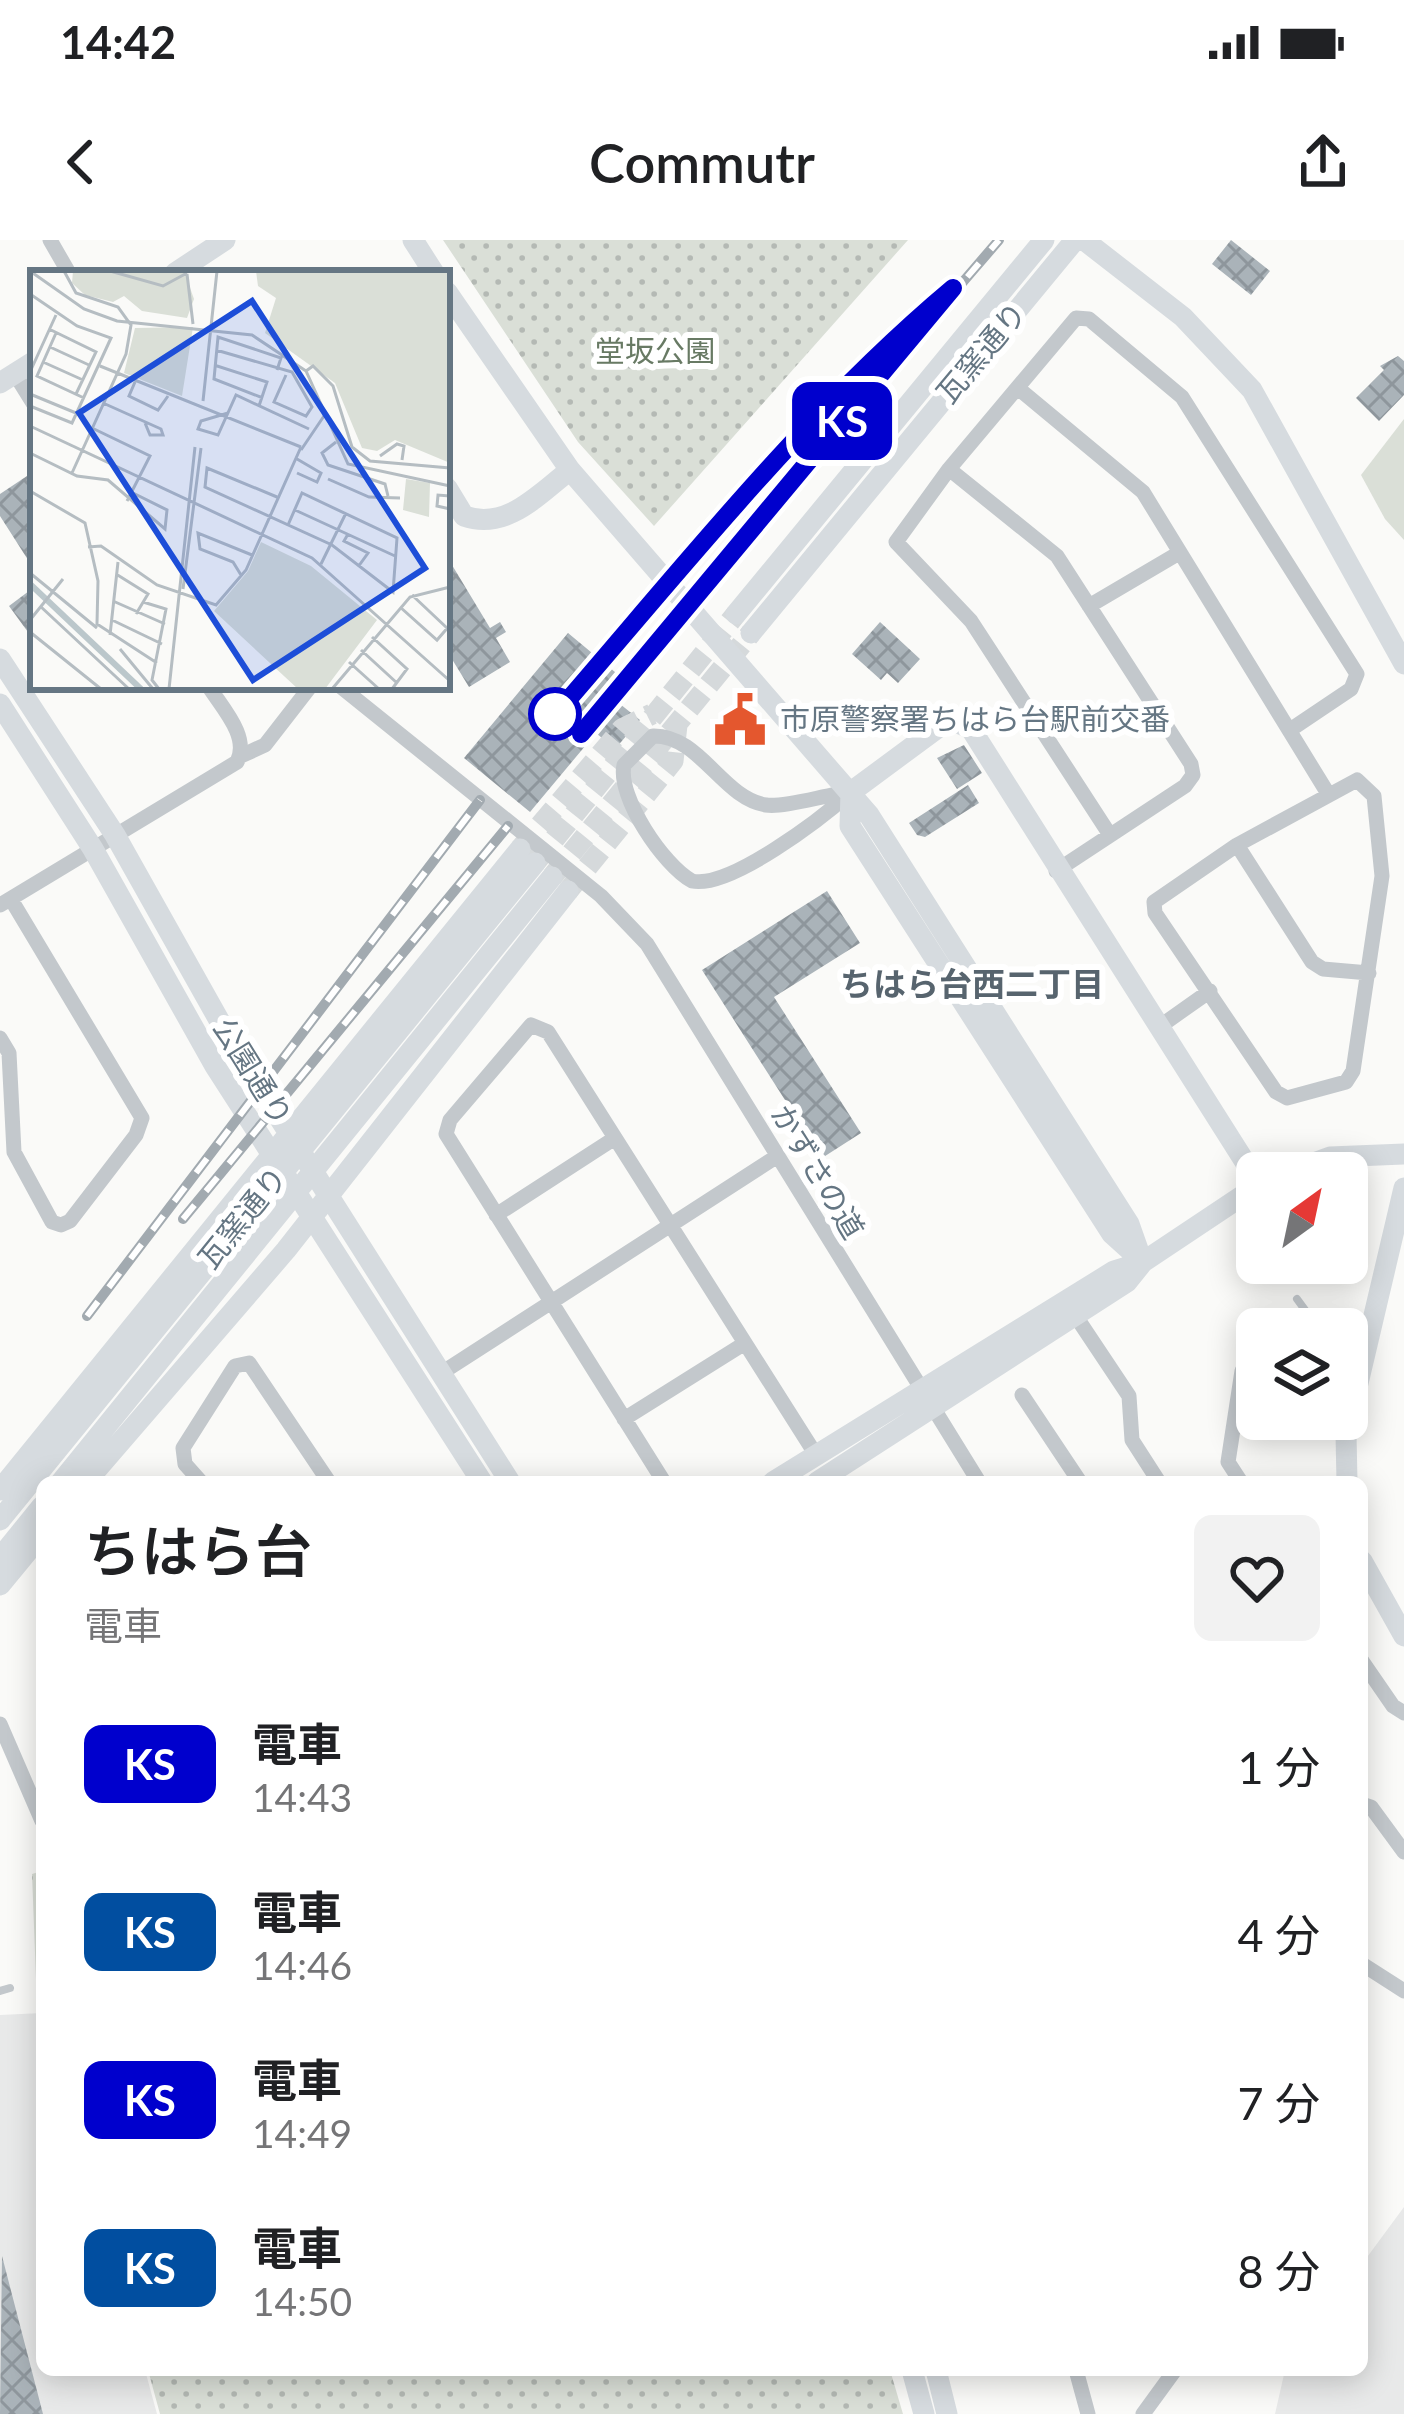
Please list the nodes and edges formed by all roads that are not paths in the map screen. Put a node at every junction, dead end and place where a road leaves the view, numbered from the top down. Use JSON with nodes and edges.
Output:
{"nodes":[{"id":1,"x":50,"y":240,"type":"edge"},
{"id":2,"x":225,"y":240,"type":"edge"},
{"id":3,"x":413,"y":240,"type":"edge"},
{"id":4,"x":1044,"y":240,"type":"edge"},
{"id":5,"x":1079,"y":240,"type":"edge"},
{"id":6,"x":67,"y":270,"type":"edge"},
{"id":7,"x":180,"y":270,"type":"edge"},
{"id":8,"x":430,"y":270,"type":"edge"},
{"id":9,"x":450,"y":296,"type":"edge"},
{"id":10,"x":1019,"y":389,"type":"junction"},
{"id":11,"x":949,"y":469,"type":"junction"},
{"id":12,"x":570,"y":470,"type":"junction"},
{"id":13,"x":450,"y":493,"type":"edge"},
{"id":14,"x":1179,"y":553,"type":"junction"},
{"id":15,"x":1089,"y":606,"type":"junction"},
{"id":16,"x":736,"y":614,"type":"tunnel mouth"},
{"id":17,"x":751,"y":633,"type":"tunnel mouth"},
{"id":18,"x":0,"y":658,"type":"edge"},
{"id":19,"x":1404,"y":664,"type":"edge"},
{"id":20,"x":211,"y":690,"type":"edge"},
{"id":21,"x":308,"y":690,"type":"edge"},
{"id":22,"x":344,"y":690,"type":"edge"},
{"id":23,"x":0,"y":704,"type":"edge"},
{"id":24,"x":1290,"y":730,"type":"junction"},
{"id":25,"x":242,"y":756,"type":"junction"},
{"id":26,"x":851,"y":792,"type":"junction"},
{"id":27,"x":1327,"y":792,"type":"junction"},
{"id":28,"x":115,"y":835,"type":"junction"},
{"id":29,"x":1109,"y":835,"type":"junction"},
{"id":30,"x":1237,"y":845,"type":"junction"},
{"id":31,"x":93,"y":849,"type":"junction"},
{"id":32,"x":544,"y":870,"type":"junction"},
{"id":33,"x":1056,"y":871,"type":"junction"},
{"id":34,"x":6,"y":903,"type":"edge"},
{"id":35,"x":1369,"y":973,"type":"junction"},
{"id":36,"x":1210,"y":991,"type":"junction"},
{"id":37,"x":1160,"y":1028,"type":"junction"},
{"id":38,"x":0,"y":1038,"type":"edge"},
{"id":39,"x":288,"y":1131,"type":"junction"},
{"id":40,"x":615,"y":1138,"type":"junction"},
{"id":41,"x":1237,"y":1152,"type":"edge"},
{"id":42,"x":271,"y":1153,"type":"junction"},
{"id":43,"x":1404,"y":1154,"type":"edge"},
{"id":44,"x":1368,"y":1155,"type":"edge"},
{"id":45,"x":776,"y":1157,"type":"junction"},
{"id":46,"x":1404,"y":1188,"type":"edge"},
{"id":47,"x":330,"y":1193,"type":"junction"},
{"id":48,"x":1236,"y":1198,"type":"edge"},
{"id":49,"x":496,"y":1215,"type":"junction"},
{"id":50,"x":312,"y":1216,"type":"junction"},
{"id":51,"x":671,"y":1229,"type":"junction"},
{"id":52,"x":1143,"y":1262,"type":"junction"},
{"id":53,"x":1395,"y":1277,"type":"edge"},
{"id":54,"x":1297,"y":1299,"type":"dead end"},
{"id":55,"x":551,"y":1304,"type":"junction"},
{"id":56,"x":1304,"y":1308,"type":"edge"},
{"id":57,"x":1075,"y":1315,"type":"junction"},
{"id":58,"x":1368,"y":1333,"type":"edge"},
{"id":59,"x":742,"y":1345,"type":"junction"},
{"id":60,"x":443,"y":1372,"type":"junction"},
{"id":61,"x":1022,"y":1395,"type":"dead end"},
{"id":62,"x":1236,"y":1410,"type":"edge"},
{"id":63,"x":624,"y":1419,"type":"junction"},
{"id":64,"x":1346,"y":1440,"type":"edge"},
{"id":65,"x":816,"y":1455,"type":"junction"},
{"id":66,"x":37,"y":1476,"type":"edge"},
{"id":67,"x":66,"y":1476,"type":"edge"},
{"id":68,"x":91,"y":1476,"type":"edge"},
{"id":69,"x":196,"y":1476,"type":"edge"},
{"id":70,"x":324,"y":1476,"type":"edge"},
{"id":71,"x":478,"y":1476,"type":"edge"},
{"id":72,"x":506,"y":1476,"type":"edge"},
{"id":73,"x":660,"y":1476,"type":"edge"},
{"id":74,"x":783,"y":1476,"type":"edge"},
{"id":75,"x":826,"y":1476,"type":"edge"},
{"id":76,"x":975,"y":1476,"type":"edge"},
{"id":77,"x":1076,"y":1476,"type":"edge"},
{"id":78,"x":1155,"y":1476,"type":"edge"},
{"id":79,"x":1237,"y":1476,"type":"edge"},
{"id":80,"x":1347,"y":1476,"type":"edge"},
{"id":81,"x":36,"y":1477,"type":"edge"},
{"id":82,"x":0,"y":1490,"type":"edge"},
{"id":83,"x":36,"y":1513,"type":"edge"},
{"id":84,"x":0,"y":1520,"type":"edge"},
{"id":85,"x":36,"y":1541,"type":"edge"},
{"id":86,"x":0,"y":1558,"type":"edge"},
{"id":87,"x":1368,"y":1572,"type":"edge"},
{"id":88,"x":0,"y":1585,"type":"edge"},
{"id":89,"x":1404,"y":1636,"type":"edge"},
{"id":90,"x":1368,"y":1668,"type":"edge"},
{"id":91,"x":1404,"y":1713,"type":"edge"},
{"id":92,"x":0,"y":1724,"type":"edge"},
{"id":93,"x":1368,"y":1806,"type":"edge"},
{"id":94,"x":36,"y":1807,"type":"edge"},
{"id":95,"x":1404,"y":1852,"type":"edge"},
{"id":96,"x":1368,"y":1968,"type":"edge"},
{"id":97,"x":1404,"y":1991,"type":"edge"},
{"id":98,"x":914,"y":2376,"type":"edge"},
{"id":99,"x":938,"y":2376,"type":"edge"},
{"id":100,"x":1078,"y":2376,"type":"edge"},
{"id":101,"x":1171,"y":2376,"type":"edge"},
{"id":102,"x":924,"y":2414,"type":"edge"},
{"id":103,"x":947,"y":2414,"type":"edge"},
{"id":104,"x":1088,"y":2414,"type":"edge"},
{"id":105,"x":1143,"y":2414,"type":"edge"}],
"edges":[{"from":1,"to":6,"type":"street"},
{"from":2,"to":7,"type":"street"},
{"from":3,"to":8,"type":"street"},
{"from":4,"to":16,"type":"street","name":"瓦窯通り"},
{"from":5,"to":17,"type":"street","name":"瓦窯通り"},
{"from":5,"to":19,"type":"street"},
{"from":9,"to":12,"type":"street"},
{"from":10,"to":11,"type":"street"},
{"from":10,"to":14,"type":"street"},
{"from":10,"to":24,"type":"street"},
{"from":11,"to":15,"type":"street"},
{"from":11,"to":29,"type":"street"},
{"from":12,"to":13,"type":"street"},
{"from":12,"to":26,"type":"street"},
{"from":14,"to":15,"type":"street"},
{"from":14,"to":24,"type":"street"},
{"from":15,"to":29,"type":"street"},
{"from":18,"to":28,"type":"street","name":"公園通り"},
{"from":20,"to":25,"type":"street"},
{"from":21,"to":25,"type":"street"},
{"from":22,"to":45,"type":"street","name":"かずさの道"},
{"from":23,"to":31,"type":"street","name":"公園通り"},
{"from":24,"to":27,"type":"street"},
{"from":25,"to":28,"type":"street"},
{"from":26,"to":26,"type":"street"},
{"from":26,"to":33,"type":"street"},
{"from":26,"to":52,"type":"street"},
{"from":27,"to":30,"type":"street"},
{"from":27,"to":35,"type":"street"},
{"from":28,"to":31,"type":"street"},
{"from":28,"to":39,"type":"street","name":"公園通り"},
{"from":29,"to":33,"type":"street"},
{"from":30,"to":35,"type":"street"},
{"from":30,"to":36,"type":"street"},
{"from":31,"to":34,"type":"street"},
{"from":31,"to":42,"type":"street","name":"公園通り"},
{"from":32,"to":39,"type":"street"},
{"from":32,"to":47,"type":"street"},
{"from":32,"to":66,"type":"street","name":"瓦窯通り"},
{"from":32,"to":67,"type":"street","name":"瓦窯通り"},
{"from":33,"to":37,"type":"street"},
{"from":34,"to":38,"type":"street"},
{"from":35,"to":36,"type":"street"},
{"from":36,"to":37,"type":"street"},
{"from":37,"to":41,"type":"street"},
{"from":39,"to":42,"type":"street"},
{"from":39,"to":47,"type":"street","name":"公園通り"},
{"from":40,"to":49,"type":"street"},
{"from":40,"to":49,"type":"street"},
{"from":40,"to":51,"type":"street"},
{"from":42,"to":50,"type":"street","name":"公園通り"},
{"from":42,"to":82,"type":"street"},
{"from":43,"to":44,"type":"street"},
{"from":45,"to":51,"type":"street"},
{"from":45,"to":76,"type":"street","name":"かずさの道"},
{"from":46,"to":53,"type":"street"},
{"from":47,"to":50,"type":"street"},
{"from":47,"to":60,"type":"street","name":"公園通り"},
{"from":48,"to":52,"type":"street"},
{"from":49,"to":55,"type":"street"},
{"from":50,"to":68,"type":"street"},
{"from":50,"to":71,"type":"street","name":"公園通り"},
{"from":51,"to":55,"type":"street"},
{"from":51,"to":59,"type":"street"},
{"from":52,"to":57,"type":"street"},
{"from":52,"to":65,"type":"street"},
{"from":53,"to":58,"type":"street"},
{"from":54,"to":56,"type":"lane"},
{"from":55,"to":60,"type":"street"},
{"from":55,"to":63,"type":"street"},
{"from":57,"to":75,"type":"street"},
{"from":57,"to":78,"type":"street"},
{"from":59,"to":63,"type":"street"},
{"from":59,"to":65,"type":"street"},
{"from":60,"to":72,"type":"street","name":"公園通り"},
{"from":61,"to":77,"type":"street"},
{"from":62,"to":79,"type":"street"},
{"from":63,"to":73,"type":"street"},
{"from":64,"to":80,"type":"street"},
{"from":65,"to":74,"type":"street"},
{"from":69,"to":70,"type":"street"},
{"from":81,"to":84,"type":"street","name":"瓦窯通り"},
{"from":83,"to":86,"type":"street"},
{"from":85,"to":88,"type":"street"},
{"from":87,"to":89,"type":"street"},
{"from":90,"to":91,"type":"street"},
{"from":92,"to":94,"type":"street"},
{"from":93,"to":95,"type":"street"},
{"from":96,"to":97,"type":"street"},
{"from":98,"to":102,"type":"street"},
{"from":99,"to":103,"type":"street"},
{"from":100,"to":104,"type":"street"},
{"from":101,"to":105,"type":"street"}]}
